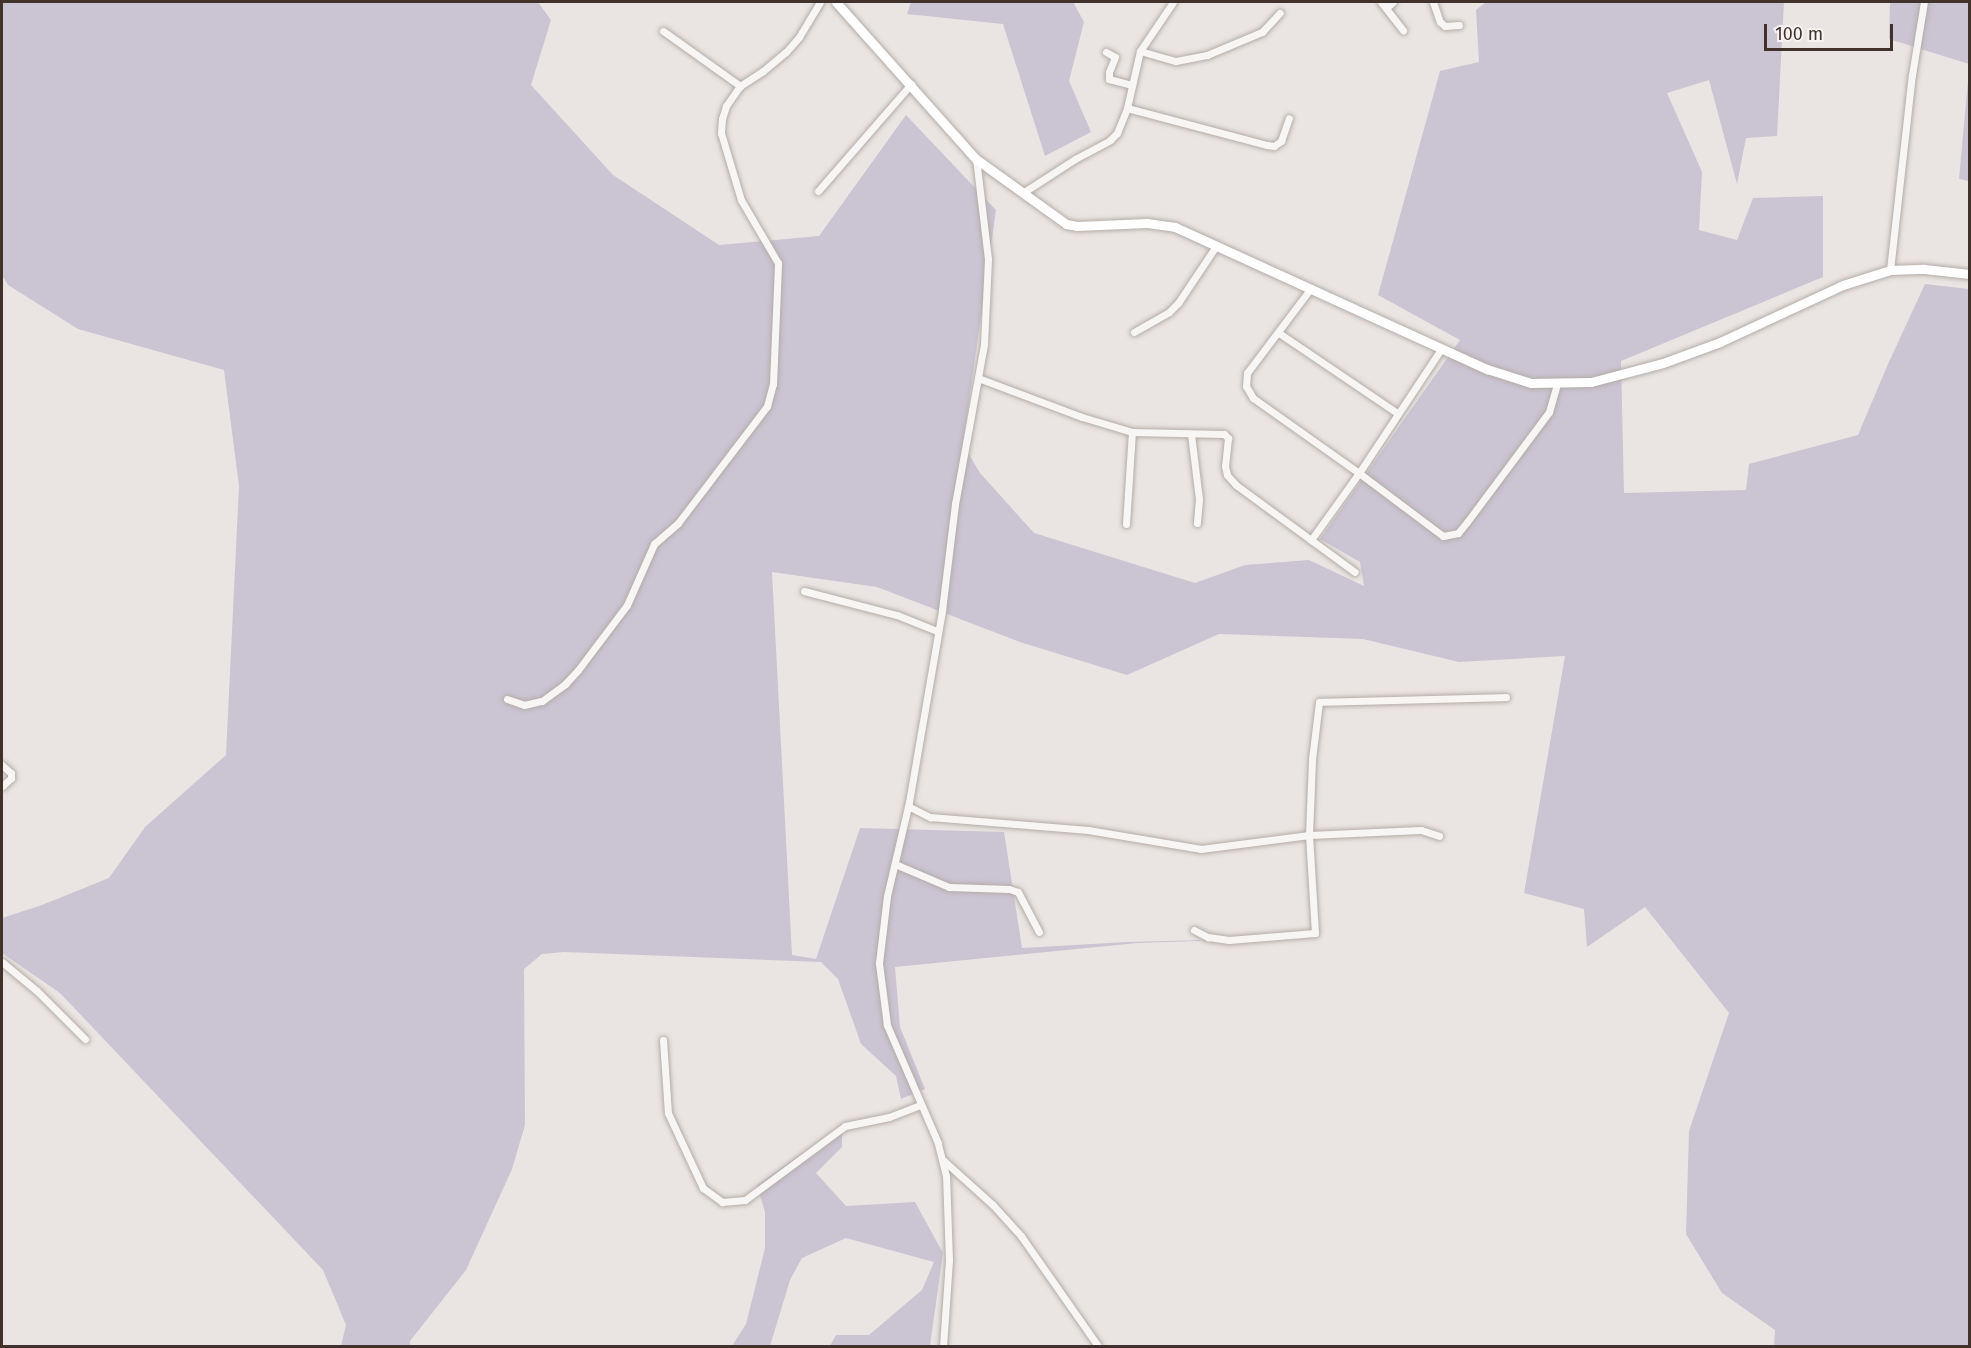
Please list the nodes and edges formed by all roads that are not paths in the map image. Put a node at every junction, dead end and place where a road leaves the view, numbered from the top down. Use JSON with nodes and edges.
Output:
{"nodes":[{"id":1,"x":820,"y":2,"type":"edge"},
{"id":2,"x":836,"y":2,"type":"edge"},
{"id":3,"x":1173,"y":2,"type":"edge"},
{"id":4,"x":1393,"y":2,"type":"edge"},
{"id":5,"x":1433,"y":2,"type":"edge"},
{"id":6,"x":1924,"y":2,"type":"edge"},
{"id":7,"x":1383,"y":4,"type":"edge"},
{"id":8,"x":1280,"y":13,"type":"dead end"},
{"id":9,"x":1459,"y":25,"type":"dead end"},
{"id":10,"x":1404,"y":30,"type":"dead end"},
{"id":11,"x":663,"y":31,"type":"dead end"},
{"id":12,"x":1140,"y":51,"type":"junction"},
{"id":13,"x":1106,"y":52,"type":"dead end"},
{"id":14,"x":911,"y":84,"type":"junction"},
{"id":15,"x":1132,"y":85,"type":"junction"},
{"id":16,"x":740,"y":86,"type":"junction"},
{"id":17,"x":1127,"y":108,"type":"junction"},
{"id":18,"x":1289,"y":118,"type":"dead end"},
{"id":19,"x":976,"y":159,"type":"junction"},
{"id":20,"x":818,"y":191,"type":"dead end"},
{"id":21,"x":1024,"y":192,"type":"junction"},
{"id":22,"x":1216,"y":246,"type":"junction"},
{"id":23,"x":1890,"y":270,"type":"junction"},
{"id":24,"x":1970,"y":274,"type":"edge"},
{"id":25,"x":1311,"y":288,"type":"junction"},
{"id":26,"x":1134,"y":332,"type":"dead end"},
{"id":27,"x":1279,"y":333,"type":"junction"},
{"id":28,"x":1441,"y":349,"type":"junction"},
{"id":29,"x":978,"y":378,"type":"junction"},
{"id":30,"x":1557,"y":384,"type":"junction"},
{"id":31,"x":1397,"y":413,"type":"junction"},
{"id":32,"x":1132,"y":432,"type":"junction"},
{"id":33,"x":1191,"y":434,"type":"junction"},
{"id":34,"x":1359,"y":472,"type":"junction"},
{"id":35,"x":1197,"y":523,"type":"dead end"},
{"id":36,"x":1126,"y":524,"type":"dead end"},
{"id":37,"x":1311,"y":540,"type":"junction"},
{"id":38,"x":1355,"y":572,"type":"dead end"},
{"id":39,"x":804,"y":591,"type":"dead end"},
{"id":40,"x":937,"y":631,"type":"junction"},
{"id":41,"x":1506,"y":697,"type":"dead end"},
{"id":42,"x":507,"y":699,"type":"dead end"},
{"id":43,"x":2,"y":765,"type":"edge"},
{"id":44,"x":2,"y":786,"type":"edge"},
{"id":45,"x":908,"y":806,"type":"junction"},
{"id":46,"x":1309,"y":835,"type":"junction"},
{"id":47,"x":1439,"y":836,"type":"dead end"},
{"id":48,"x":894,"y":864,"type":"junction"},
{"id":49,"x":1194,"y":930,"type":"dead end"},
{"id":50,"x":1039,"y":932,"type":"dead end"},
{"id":51,"x":2,"y":962,"type":"edge"},
{"id":52,"x":85,"y":1040,"type":"dead end"},
{"id":53,"x":663,"y":1040,"type":"dead end"},
{"id":54,"x":921,"y":1105,"type":"junction"},
{"id":55,"x":943,"y":1160,"type":"junction"},
{"id":56,"x":943,"y":1347,"type":"edge"},
{"id":57,"x":1098,"y":1347,"type":"edge"}],
"edges":[{"from":1,"to":16,"type":"street"},
{"from":2,"to":14,"type":"street"},
{"from":3,"to":12,"type":"street"},
{"from":4,"to":7,"type":"street"},
{"from":5,"to":9,"type":"street"},
{"from":6,"to":23,"type":"street"},
{"from":7,"to":10,"type":"street"},
{"from":8,"to":12,"type":"street"},
{"from":11,"to":16,"type":"street"},
{"from":12,"to":15,"type":"street"},
{"from":13,"to":15,"type":"street"},
{"from":14,"to":19,"type":"street"},
{"from":14,"to":20,"type":"street"},
{"from":15,"to":17,"type":"street"},
{"from":16,"to":42,"type":"street"},
{"from":17,"to":18,"type":"street"},
{"from":17,"to":21,"type":"street"},
{"from":19,"to":21,"type":"street"},
{"from":19,"to":29,"type":"street"},
{"from":21,"to":22,"type":"street"},
{"from":22,"to":25,"type":"street"},
{"from":22,"to":26,"type":"street"},
{"from":23,"to":24,"type":"street"},
{"from":23,"to":30,"type":"street"},
{"from":25,"to":27,"type":"street"},
{"from":25,"to":28,"type":"street"},
{"from":27,"to":31,"type":"street"},
{"from":27,"to":34,"type":"street"},
{"from":28,"to":30,"type":"street"},
{"from":28,"to":31,"type":"street"},
{"from":29,"to":32,"type":"street"},
{"from":29,"to":40,"type":"street"},
{"from":30,"to":34,"type":"street"},
{"from":31,"to":34,"type":"street"},
{"from":32,"to":33,"type":"street"},
{"from":32,"to":36,"type":"street"},
{"from":33,"to":35,"type":"street"},
{"from":33,"to":37,"type":"street"},
{"from":34,"to":37,"type":"street"},
{"from":37,"to":38,"type":"street"},
{"from":39,"to":40,"type":"street"},
{"from":40,"to":45,"type":"street"},
{"from":41,"to":46,"type":"street"},
{"from":43,"to":44,"type":"street"},
{"from":45,"to":46,"type":"street"},
{"from":45,"to":48,"type":"street"},
{"from":46,"to":47,"type":"street"},
{"from":46,"to":49,"type":"street"},
{"from":48,"to":50,"type":"street"},
{"from":48,"to":54,"type":"street"},
{"from":51,"to":52,"type":"street"},
{"from":53,"to":54,"type":"street"},
{"from":54,"to":55,"type":"street"},
{"from":55,"to":56,"type":"street"},
{"from":55,"to":57,"type":"street"}]}
